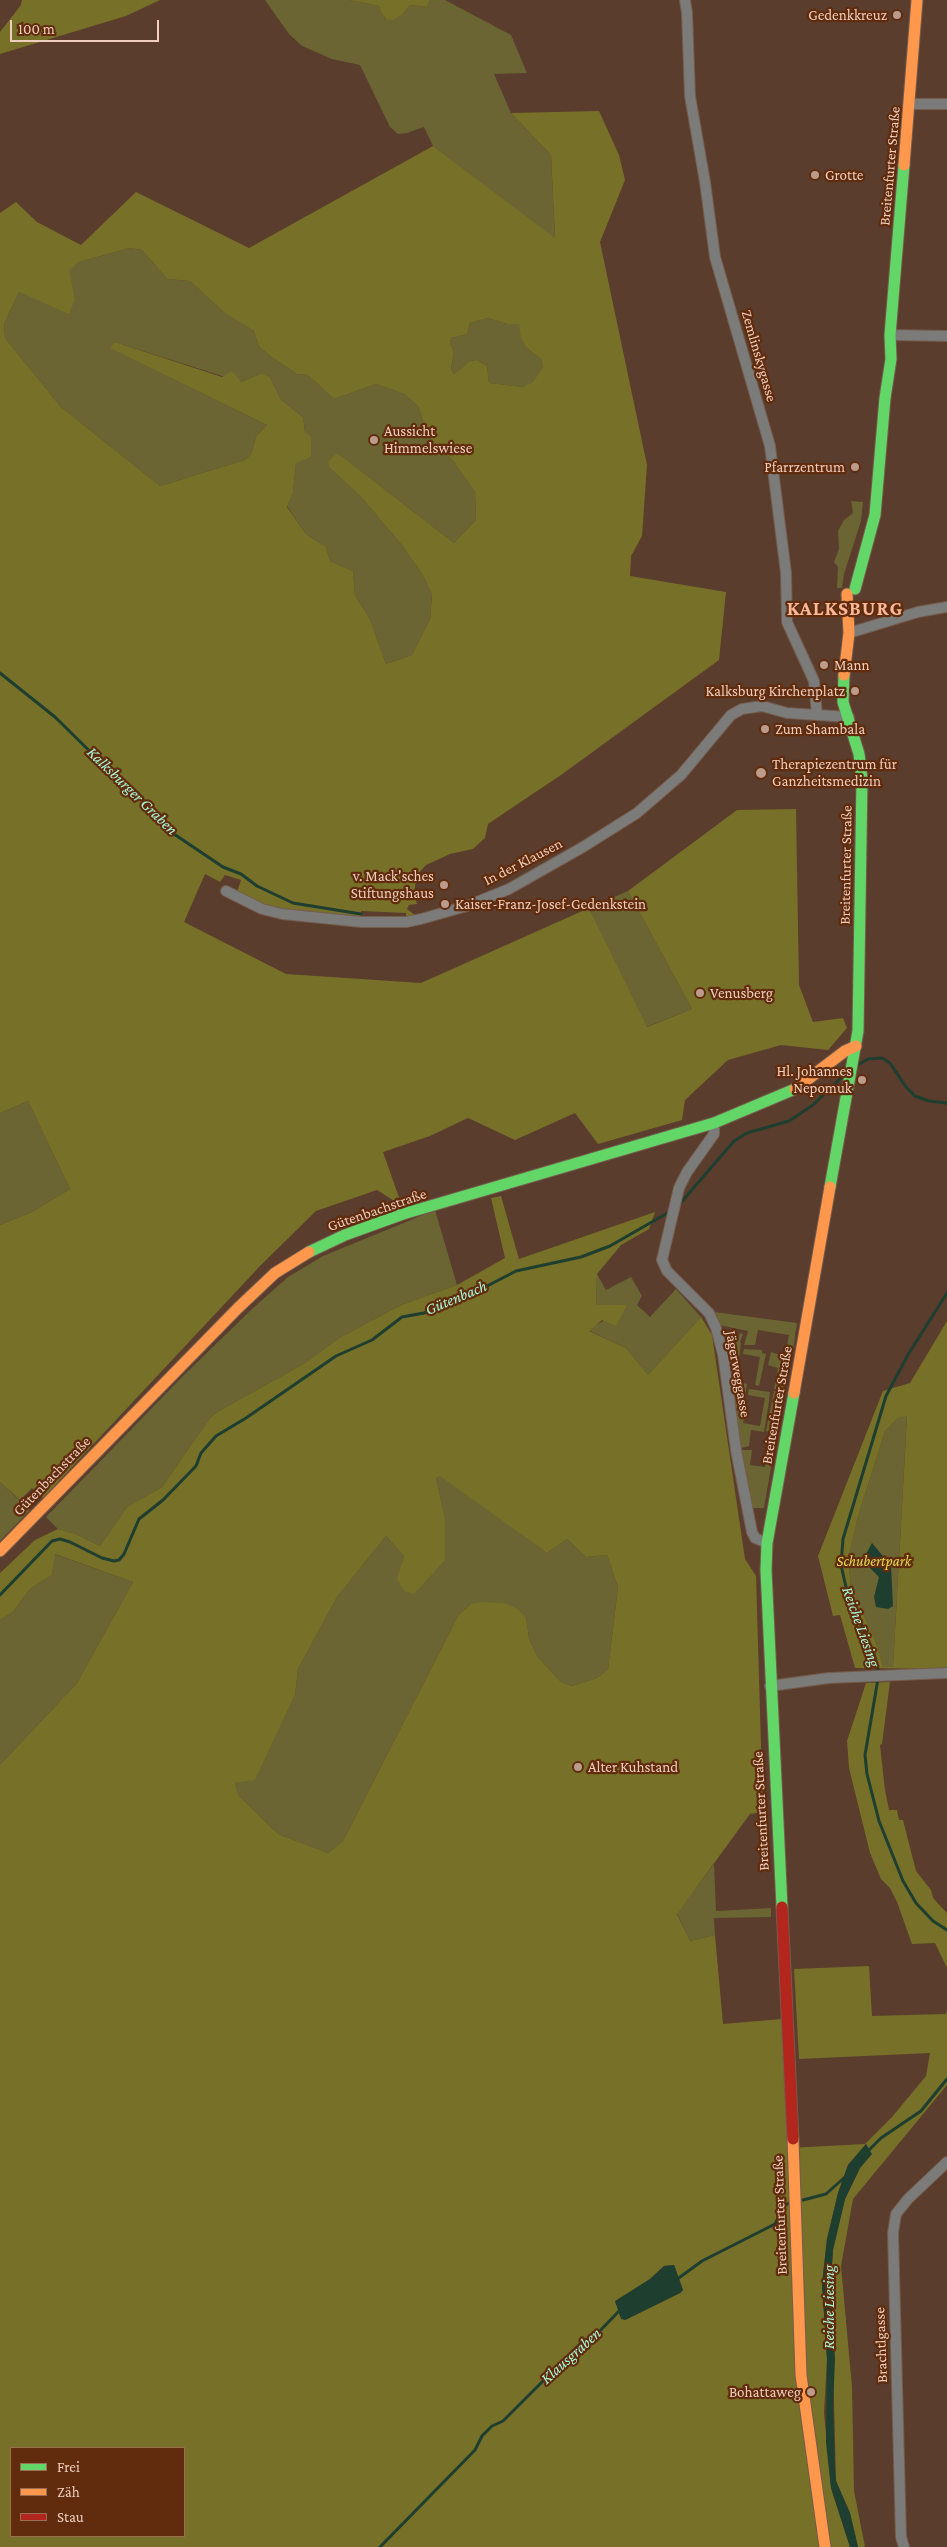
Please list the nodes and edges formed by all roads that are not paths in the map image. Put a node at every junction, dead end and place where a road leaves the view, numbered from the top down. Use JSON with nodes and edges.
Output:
{"nodes":[{"id":1,"x":685,"y":0,"type":"edge"},
{"id":2,"x":917,"y":0,"type":"edge"},
{"id":3,"x":910,"y":104,"type":"junction"},
{"id":4,"x":947,"y":104,"type":"edge"},
{"id":5,"x":890,"y":335,"type":"junction"},
{"id":6,"x":947,"y":336,"type":"edge"},
{"id":7,"x":947,"y":606,"type":"edge"},
{"id":8,"x":849,"y":633,"type":"junction"},
{"id":9,"x":817,"y":715,"type":"junction"},
{"id":10,"x":849,"y":717,"type":"junction"},
{"id":11,"x":226,"y":891,"type":"dead end"},
{"id":12,"x":856,"y":1051,"type":"junction"},
{"id":13,"x":714,"y":1123,"type":"junction"},
{"id":14,"x":767,"y":1543,"type":"junction"},
{"id":15,"x":0,"y":1551,"type":"edge"},
{"id":16,"x":947,"y":1673,"type":"edge"},
{"id":17,"x":770,"y":1686,"type":"junction"},
{"id":18,"x":947,"y":2162,"type":"edge"},
{"id":19,"x":825,"y":2547,"type":"edge"},
{"id":20,"x":904,"y":2547,"type":"edge"}],
"edges":[{"from":1,"to":9,"type":"street","name":"Zemlinskygasse"},
{"from":2,"to":3,"type":"main road","name":"Breitenfurter Straße"},
{"from":3,"to":4,"type":"street"},
{"from":3,"to":5,"type":"main road","name":"Breitenfurter Straße"},
{"from":5,"to":6,"type":"street"},
{"from":5,"to":8,"type":"main road","name":"Breitenfurter Straße"},
{"from":7,"to":8,"type":"street"},
{"from":8,"to":10,"type":"main road","name":"Breitenfurter Straße"},
{"from":9,"to":10,"type":"street","name":"In der Klausen"},
{"from":9,"to":11,"type":"street","name":"In der Klausen"},
{"from":10,"to":12,"type":"main road","name":"Breitenfurter Straße"},
{"from":12,"to":13,"type":"main road","name":"Gütenbachstraße"},
{"from":12,"to":14,"type":"main road","name":"Breitenfurter Straße"},
{"from":13,"to":14,"type":"street","name":"Jägerweggasse"},
{"from":13,"to":15,"type":"main road","name":"Gütenbachstraße"},
{"from":14,"to":17,"type":"main road","name":"Breitenfurter Straße"},
{"from":16,"to":17,"type":"street"},
{"from":17,"to":19,"type":"main road","name":"Breitenfurter Straße"},
{"from":18,"to":20,"type":"street","name":"Brachtlgasse"}]}
